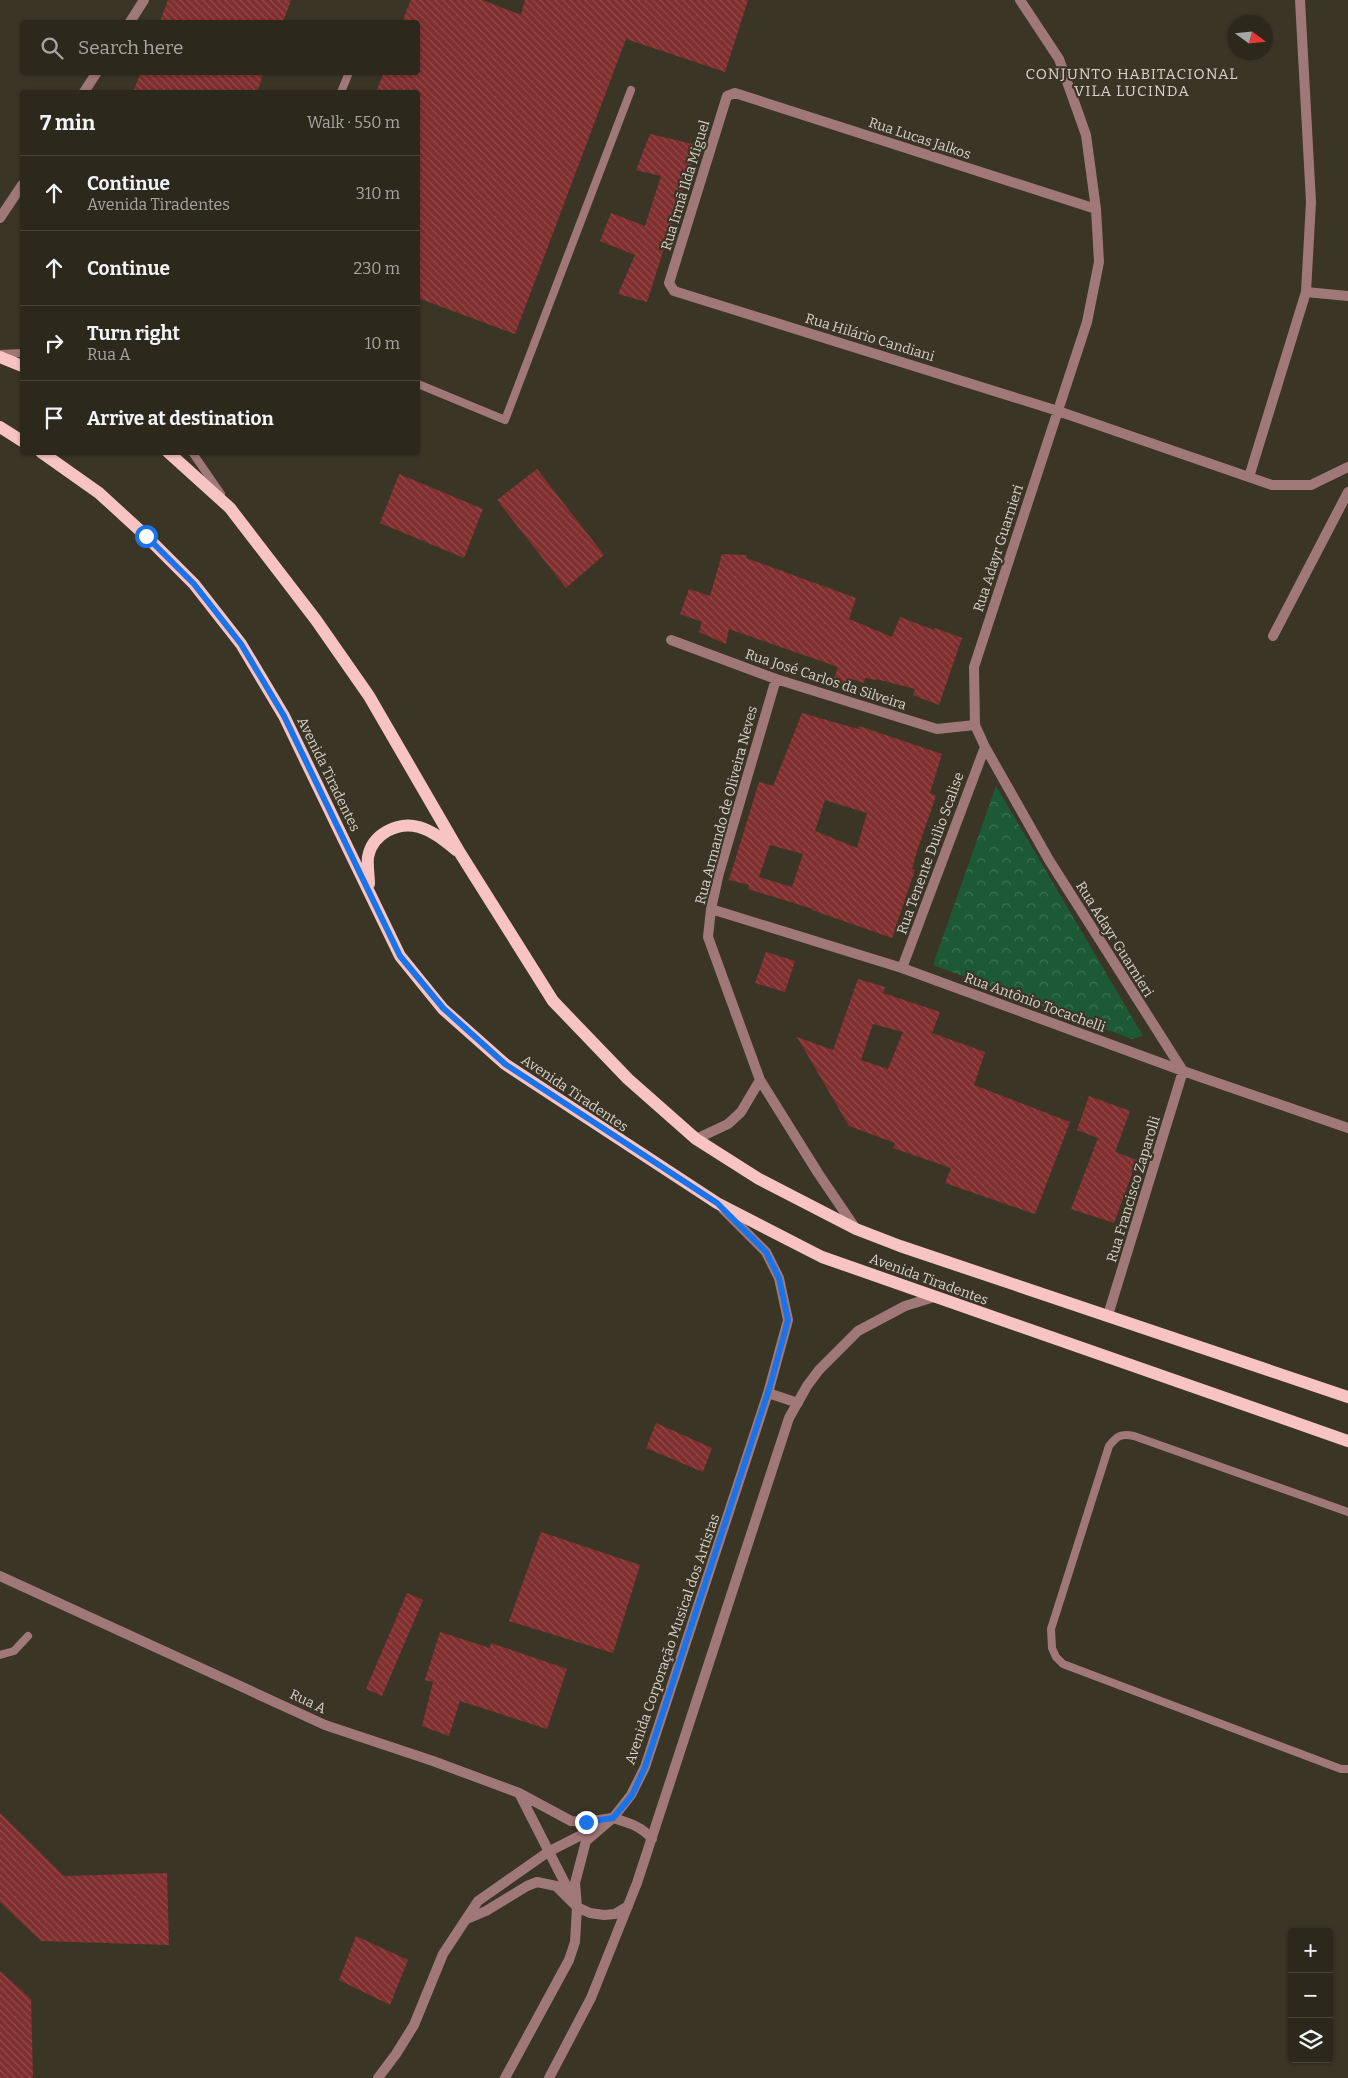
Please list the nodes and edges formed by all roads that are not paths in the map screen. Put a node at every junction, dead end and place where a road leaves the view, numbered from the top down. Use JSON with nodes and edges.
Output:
{"nodes":[{"id":1,"x":144,"y":0,"type":"edge"},
{"id":2,"x":1020,"y":0,"type":"edge"},
{"id":3,"x":1300,"y":0,"type":"edge"},
{"id":4,"x":131,"y":20,"type":"edge"},
{"id":5,"x":95,"y":75,"type":"edge"},
{"id":6,"x":348,"y":75,"type":"dead end"},
{"id":7,"x":85,"y":90,"type":"edge"},
{"id":8,"x":343,"y":90,"type":"edge"},
{"id":9,"x":631,"y":90,"type":"dead end"},
{"id":10,"x":735,"y":93,"type":"joint"},
{"id":11,"x":20,"y":188,"type":"edge"},
{"id":12,"x":1096,"y":208,"type":"junction"},
{"id":13,"x":0,"y":218,"type":"edge"},
{"id":14,"x":674,"y":290,"type":"joint"},
{"id":15,"x":1306,"y":292,"type":"junction"},
{"id":16,"x":1348,"y":296,"type":"edge"},
{"id":17,"x":20,"y":353,"type":"edge"},
{"id":18,"x":0,"y":356,"type":"edge"},
{"id":19,"x":20,"y":365,"type":"edge"},
{"id":20,"x":420,"y":385,"type":"edge"},
{"id":21,"x":1058,"y":411,"type":"junction"},
{"id":22,"x":0,"y":427,"type":"edge"},
{"id":23,"x":20,"y":440,"type":"edge"},
{"id":24,"x":45,"y":455,"type":"edge"},
{"id":25,"x":171,"y":455,"type":"edge"},
{"id":26,"x":194,"y":455,"type":"edge"},
{"id":27,"x":1348,"y":467,"type":"edge"},
{"id":28,"x":1249,"y":477,"type":"junction"},
{"id":29,"x":1348,"y":492,"type":"edge"},
{"id":30,"x":230,"y":508,"type":"junction"},
{"id":31,"x":1273,"y":636,"type":"dead end"},
{"id":32,"x":671,"y":640,"type":"dead end"},
{"id":33,"x":776,"y":679,"type":"junction"},
{"id":34,"x":975,"y":725,"type":"junction"},
{"id":35,"x":985,"y":747,"type":"junction"},
{"id":36,"x":460,"y":853,"type":"junction"},
{"id":37,"x":369,"y":890,"type":"junction"},
{"id":38,"x":711,"y":909,"type":"junction"},
{"id":39,"x":902,"y":968,"type":"junction"},
{"id":40,"x":1183,"y":1071,"type":"junction"},
{"id":41,"x":760,"y":1080,"type":"junction"},
{"id":42,"x":1348,"y":1128,"type":"edge"},
{"id":43,"x":696,"y":1139,"type":"junction"},
{"id":44,"x":717,"y":1203,"type":"junction"},
{"id":45,"x":856,"y":1229,"type":"junction"},
{"id":46,"x":934,"y":1297,"type":"junction"},
{"id":47,"x":1108,"y":1315,"type":"junction"},
{"id":48,"x":768,"y":1393,"type":"junction"},
{"id":49,"x":1348,"y":1397,"type":"edge"},
{"id":50,"x":798,"y":1403,"type":"junction"},
{"id":51,"x":1348,"y":1441,"type":"edge"},
{"id":52,"x":1348,"y":1512,"type":"edge"},
{"id":53,"x":0,"y":1576,"type":"edge"},
{"id":54,"x":28,"y":1636,"type":"dead end"},
{"id":55,"x":0,"y":1655,"type":"edge"},
{"id":56,"x":1348,"y":1769,"type":"edge"},
{"id":57,"x":519,"y":1793,"type":"junction"},
{"id":58,"x":613,"y":1818,"type":"junction"},
{"id":59,"x":652,"y":1839,"type":"junction"},
{"id":60,"x":548,"y":1852,"type":"junction"},
{"id":61,"x":628,"y":1906,"type":"junction"},
{"id":62,"x":577,"y":1907,"type":"junction"},
{"id":63,"x":466,"y":1920,"type":"junction"},
{"id":64,"x":378,"y":2078,"type":"edge"},
{"id":65,"x":505,"y":2078,"type":"edge"},
{"id":66,"x":549,"y":2078,"type":"edge"}],
"edges":[{"from":1,"to":4,"type":"street"},
{"from":2,"to":12,"type":"street","name":"Rua Adayr Guarnieri"},
{"from":3,"to":15,"type":"street"},
{"from":5,"to":7,"type":"street"},
{"from":6,"to":8,"type":"lane"},
{"from":9,"to":20,"type":"lane"},
{"from":10,"to":12,"type":"street","name":"Rua Lucas Jalkos"},
{"from":10,"to":14,"type":"street","name":"Rua Irmã Ilda Miguel"},
{"from":11,"to":13,"type":"street"},
{"from":12,"to":21,"type":"street","name":"Rua Adayr Guarnieri"},
{"from":14,"to":21,"type":"street","name":"Rua Hilário Candiani"},
{"from":15,"to":16,"type":"street"},
{"from":15,"to":28,"type":"street"},
{"from":17,"to":18,"type":"lane"},
{"from":18,"to":19,"type":"main road"},
{"from":21,"to":28,"type":"street","name":"Rua Hilário Candiani"},
{"from":21,"to":34,"type":"street","name":"Rua Adayr Guarnieri"},
{"from":22,"to":23,"type":"main road"},
{"from":24,"to":37,"type":"main road","name":"Avenida Tiradentes"},
{"from":25,"to":30,"type":"main road","name":"Avenida Tiradentes"},
{"from":26,"to":30,"type":"lane"},
{"from":27,"to":28,"type":"street","name":"Rua Hilário Candiani"},
{"from":29,"to":31,"type":"street"},
{"from":30,"to":36,"type":"main road","name":"Avenida Tiradentes"},
{"from":32,"to":33,"type":"street","name":"Rua José Carlos da Silveira"},
{"from":33,"to":34,"type":"street","name":"Rua José Carlos da Silveira"},
{"from":33,"to":38,"type":"street","name":"Rua Armando de Oliveira Neves"},
{"from":34,"to":35,"type":"street","name":"Rua Adayr Guarnieri"},
{"from":35,"to":39,"type":"street","name":"Rua Tenente Duilio Scalise"},
{"from":35,"to":40,"type":"street","name":"Rua Adayr Guarnieri"},
{"from":36,"to":37,"type":"main road"},
{"from":36,"to":43,"type":"main road","name":"Avenida Tiradentes"},
{"from":37,"to":44,"type":"main road","name":"Avenida Tiradentes"},
{"from":38,"to":39,"type":"street","name":"Rua Antônio Tocachelli"},
{"from":38,"to":41,"type":"street","name":"Rua Armando de Oliveira Neves"},
{"from":39,"to":40,"type":"street","name":"Rua Antônio Tocachelli"},
{"from":40,"to":42,"type":"street","name":"Rua Antônio Tocachelli"},
{"from":40,"to":47,"type":"street","name":"Rua Francisco Zaparolli"},
{"from":41,"to":43,"type":"street"},
{"from":41,"to":45,"type":"street","name":"Rua Armando de Oliveira Neves"},
{"from":43,"to":45,"type":"main road","name":"Avenida Tiradentes"},
{"from":44,"to":46,"type":"main road","name":"Avenida Tiradentes"},
{"from":44,"to":48,"type":"street","name":"Avenida Corporação Musical dos Artistas"},
{"from":45,"to":47,"type":"main road","name":"Avenida Tiradentes"},
{"from":46,"to":50,"type":"street"},
{"from":46,"to":51,"type":"main road","name":"Avenida Tiradentes"},
{"from":47,"to":49,"type":"main road","name":"Avenida Tiradentes"},
{"from":48,"to":50,"type":"street"},
{"from":48,"to":58,"type":"street","name":"Avenida Corporação Musical dos Artistas"},
{"from":50,"to":59,"type":"street"},
{"from":52,"to":56,"type":"lane"},
{"from":53,"to":57,"type":"street","name":"Rua A"},
{"from":54,"to":55,"type":"lane"},
{"from":57,"to":58,"type":"street","name":"Rua A"},
{"from":57,"to":60,"type":"street"},
{"from":58,"to":59,"type":"street"},
{"from":58,"to":60,"type":"street"},
{"from":58,"to":62,"type":"street","name":"Avenida Corporação Musical dos Artistas"},
{"from":59,"to":61,"type":"street"},
{"from":60,"to":62,"type":"street"},
{"from":60,"to":63,"type":"street"},
{"from":61,"to":62,"type":"street"},
{"from":61,"to":66,"type":"street"},
{"from":62,"to":63,"type":"street"},
{"from":62,"to":65,"type":"street","name":"Avenida Corporação Musical dos Artistas"},
{"from":63,"to":64,"type":"street"}]}
